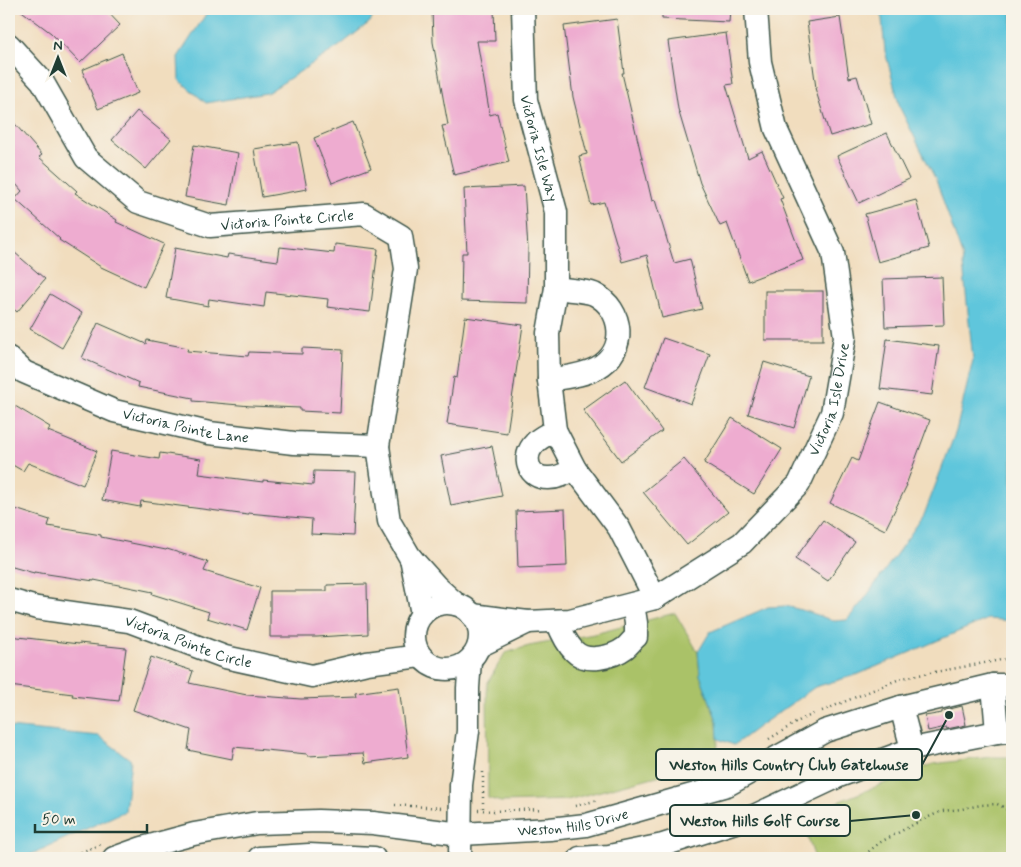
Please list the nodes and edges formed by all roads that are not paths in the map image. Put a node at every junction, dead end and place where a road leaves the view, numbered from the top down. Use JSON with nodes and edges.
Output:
{"nodes":[{"id":1,"x":523,"y":9,"type":"edge"},
{"id":2,"x":756,"y":9,"type":"edge"},
{"id":3,"x":9,"y":45,"type":"edge"},
{"id":4,"x":556,"y":288,"type":"junction"},
{"id":5,"x":9,"y":358,"type":"edge"},
{"id":6,"x":549,"y":380,"type":"junction"},
{"id":7,"x":555,"y":430,"type":"junction"},
{"id":8,"x":378,"y":446,"type":"junction"},
{"id":9,"x":575,"y":469,"type":"junction"},
{"id":10,"x":410,"y":557,"type":"junction"},
{"id":11,"x":9,"y":600,"type":"edge"},
{"id":12,"x":644,"y":601,"type":"junction"},
{"id":13,"x":464,"y":610,"type":"junction"},
{"id":14,"x":422,"y":614,"type":"junction"},
{"id":15,"x":557,"y":621,"type":"junction"},
{"id":16,"x":528,"y":622,"type":"junction"},
{"id":17,"x":421,"y":652,"type":"junction"},
{"id":18,"x":475,"y":653,"type":"junction"},
{"id":19,"x":1003,"y":685,"type":"edge"},
{"id":20,"x":901,"y":707,"type":"junction"},
{"id":21,"x":468,"y":731,"type":"junction"},
{"id":22,"x":1005,"y":731,"type":"edge"},
{"id":23,"x":912,"y":749,"type":"junction"},
{"id":24,"x":461,"y":834,"type":"junction"},
{"id":25,"x":108,"y":851,"type":"edge"},
{"id":26,"x":259,"y":858,"type":"edge"},
{"id":27,"x":374,"y":858,"type":"edge"},
{"id":28,"x":460,"y":858,"type":"edge"},
{"id":29,"x":580,"y":858,"type":"edge"}],
"edges":[{"from":1,"to":4,"type":"street","name":"Victoria Isle Way"},
{"from":2,"to":12,"type":"street","name":"Victoria Isle Drive"},
{"from":3,"to":8,"type":"street","name":"Victoria Pointe Circle"},
{"from":4,"to":6,"type":"street","name":"Victoria Isle Way"},
{"from":4,"to":6,"type":"street"},
{"from":5,"to":8,"type":"street","name":"Victoria Pointe Lane"},
{"from":6,"to":7,"type":"street","name":"Victoria Isle Way"},
{"from":7,"to":9,"type":"street","name":"Victoria Isle Way"},
{"from":7,"to":9,"type":"street"},
{"from":8,"to":10,"type":"street","name":"Victoria Pointe Circle"},
{"from":9,"to":12,"type":"street","name":"Victoria Isle Way"},
{"from":10,"to":13,"type":"street","name":"Victoria Pointe Circle"},
{"from":10,"to":14,"type":"street","name":"Victoria Pointe Circle"},
{"from":11,"to":17,"type":"street","name":"Victoria Pointe Circle"},
{"from":12,"to":15,"type":"street","name":"Victoria Isle Drive"},
{"from":12,"to":15,"type":"street"},
{"from":13,"to":14,"type":"street"},
{"from":13,"to":16,"type":"street","name":"Victoria Isle Drive"},
{"from":13,"to":18,"type":"street"},
{"from":14,"to":17,"type":"street"},
{"from":15,"to":16,"type":"street","name":"Victoria Isle Drive"},
{"from":16,"to":18,"type":"street","name":"Victoria Isle Drive"},
{"from":17,"to":18,"type":"street"},
{"from":17,"to":21,"type":"street"},
{"from":18,"to":21,"type":"street"},
{"from":19,"to":20,"type":"street","name":"Weston Hills Drive"},
{"from":19,"to":22,"type":"street"},
{"from":20,"to":23,"type":"street"},
{"from":20,"to":24,"type":"street","name":"Weston Hills Drive"},
{"from":21,"to":24,"type":"street"},
{"from":22,"to":23,"type":"street"},
{"from":23,"to":29,"type":"street"},
{"from":24,"to":25,"type":"street","name":"Weston Hills Drive"},
{"from":24,"to":28,"type":"street"},
{"from":26,"to":27,"type":"street"}]}
